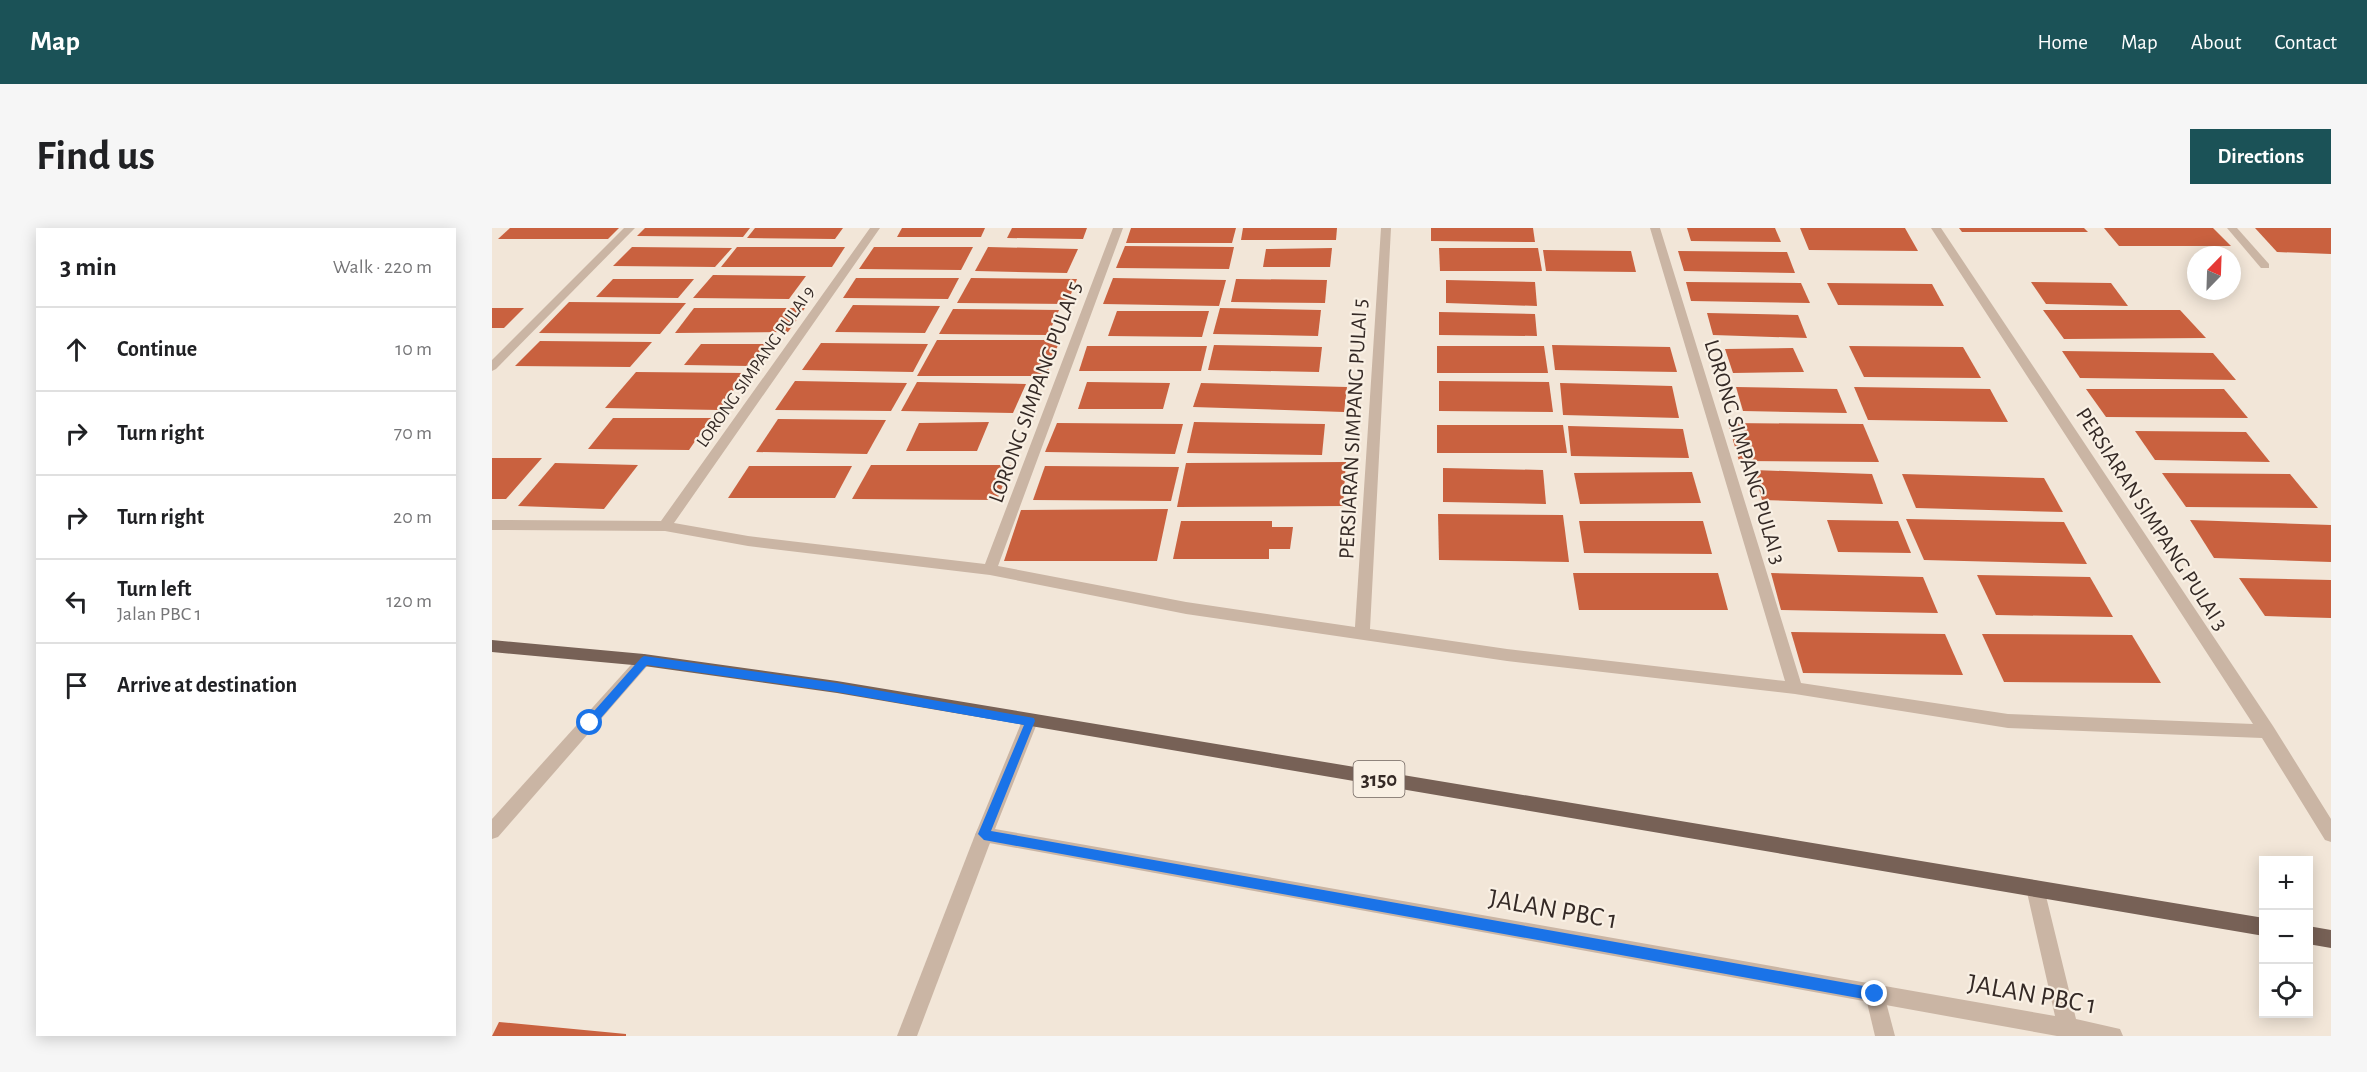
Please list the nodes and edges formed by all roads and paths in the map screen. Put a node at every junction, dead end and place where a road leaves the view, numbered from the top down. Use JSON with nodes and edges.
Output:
{"nodes":[{"id":1,"x":630,"y":228,"type":"edge"},
{"id":2,"x":875,"y":228,"type":"edge"},
{"id":3,"x":1118,"y":228,"type":"edge"},
{"id":4,"x":1386,"y":228,"type":"edge"},
{"id":5,"x":1655,"y":228,"type":"edge"},
{"id":6,"x":1936,"y":228,"type":"edge"},
{"id":7,"x":2232,"y":228,"type":"edge"},
{"id":8,"x":2265,"y":266,"type":"dead end"},
{"id":9,"x":492,"y":367,"type":"edge"},
{"id":10,"x":492,"y":525,"type":"edge"},
{"id":11,"x":666,"y":526,"type":"junction"},
{"id":12,"x":990,"y":570,"type":"junction"},
{"id":13,"x":1362,"y":633,"type":"junction"},
{"id":14,"x":492,"y":646,"type":"edge"},
{"id":15,"x":644,"y":660,"type":"junction"},
{"id":16,"x":1795,"y":687,"type":"junction"},
{"id":17,"x":1030,"y":721,"type":"junction"},
{"id":18,"x":2267,"y":731,"type":"junction"},
{"id":19,"x":492,"y":831,"type":"edge"},
{"id":20,"x":984,"y":834,"type":"junction"},
{"id":21,"x":2331,"y":834,"type":"edge"},
{"id":22,"x":2035,"y":888,"type":"junction"},
{"id":23,"x":2259,"y":926,"type":"edge"},
{"id":24,"x":2313,"y":936,"type":"edge"},
{"id":25,"x":2331,"y":939,"type":"edge"},
{"id":26,"x":1875,"y":994,"type":"junction"},
{"id":27,"x":2068,"y":1028,"type":"junction"},
{"id":28,"x":907,"y":1036,"type":"edge"},
{"id":29,"x":1886,"y":1036,"type":"edge"},
{"id":30,"x":2113,"y":1036,"type":"edge"}],
"edges":[{"from":1,"to":9,"type":"street"},
{"from":2,"to":11,"type":"street","name":"LORONG SIMPANG PULAI 9"},
{"from":3,"to":12,"type":"street","name":"LORONG SIMPANG PULAI 5"},
{"from":4,"to":13,"type":"street","name":"PERSIARAN SIMPANG PULAI 5"},
{"from":5,"to":16,"type":"street","name":"LORONG SIMPANG PULAI 3"},
{"from":6,"to":18,"type":"street","name":"PERSIARAN SIMPANG PULAI 3"},
{"from":7,"to":8,"type":"street"},
{"from":10,"to":11,"type":"street"},
{"from":11,"to":12,"type":"street"},
{"from":12,"to":13,"type":"street"},
{"from":13,"to":16,"type":"street"},
{"from":14,"to":15,"type":"main road","number":"3150"},
{"from":15,"to":17,"type":"main road","number":"3150"},
{"from":15,"to":19,"type":"street"},
{"from":16,"to":18,"type":"street"},
{"from":17,"to":20,"type":"street"},
{"from":17,"to":22,"type":"main road","number":"3150"},
{"from":18,"to":21,"type":"street","name":"PERSIARAN SIMPANG PULAI 3"},
{"from":20,"to":26,"type":"street","name":"JALAN PBC 1"},
{"from":20,"to":28,"type":"street"},
{"from":22,"to":23,"type":"main road","number":"3150"},
{"from":22,"to":27,"type":"street"},
{"from":24,"to":25,"type":"main road"},
{"from":26,"to":27,"type":"street","name":"JALAN PBC 1"},
{"from":26,"to":29,"type":"street"},
{"from":27,"to":30,"type":"street","name":"JALAN PBC 1"}]}
